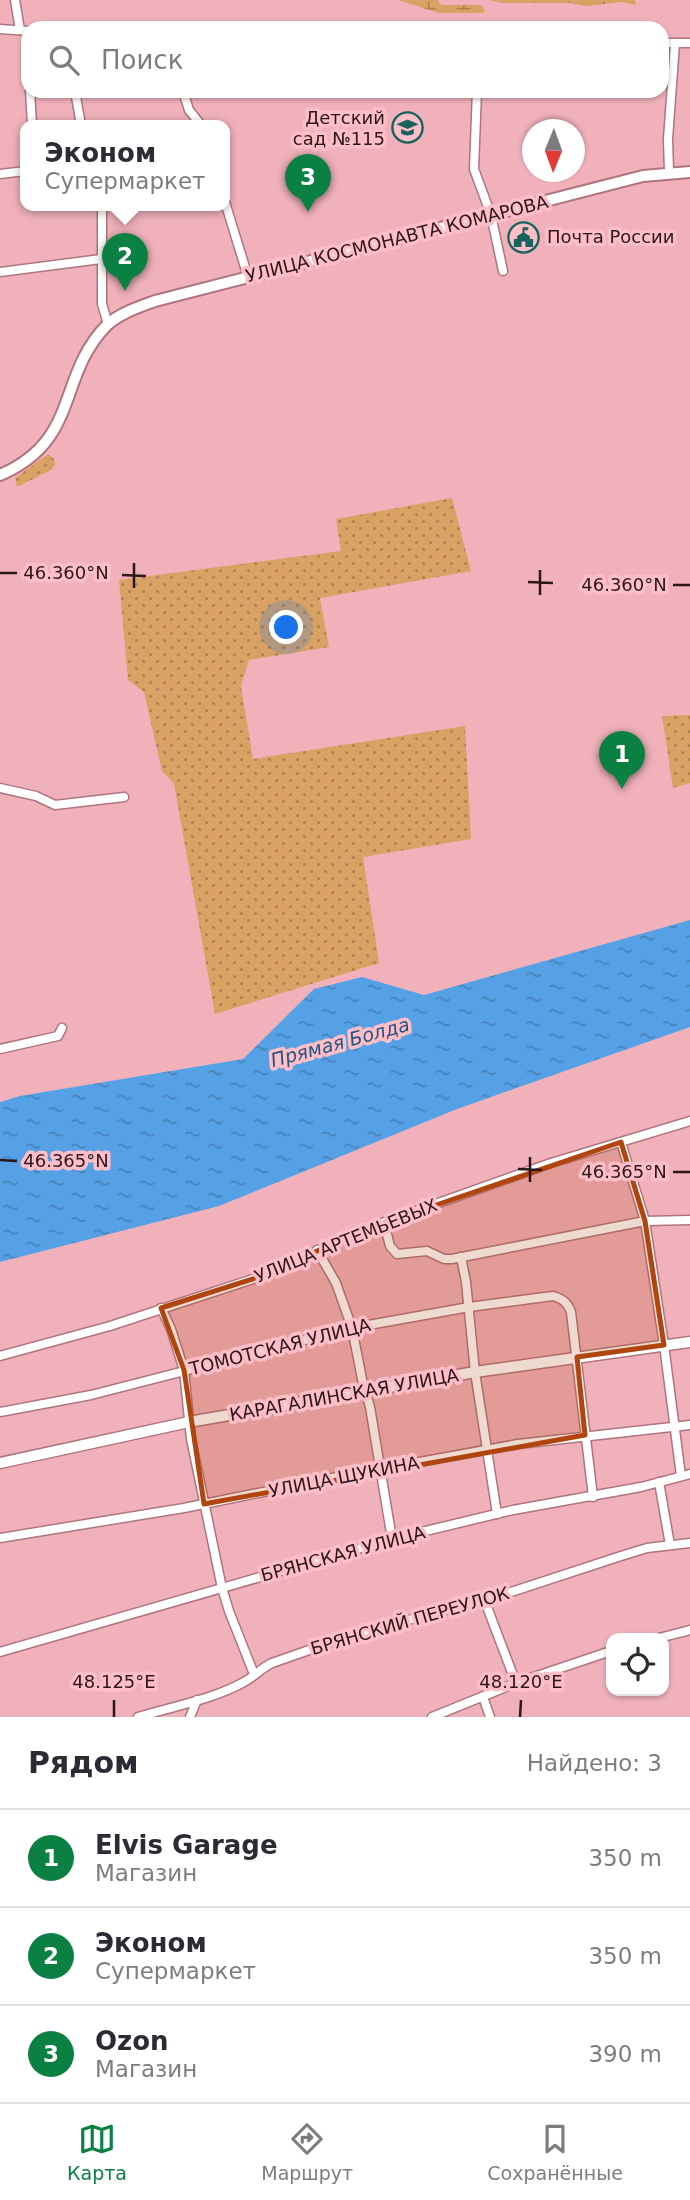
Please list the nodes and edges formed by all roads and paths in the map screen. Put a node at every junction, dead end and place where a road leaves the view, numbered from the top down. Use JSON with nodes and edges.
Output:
{"nodes":[{"id":1,"x":15,"y":0,"type":"edge"},
{"id":2,"x":21,"y":21,"type":"edge"},
{"id":3,"x":0,"y":29,"type":"edge"},
{"id":4,"x":21,"y":31,"type":"edge"},
{"id":5,"x":669,"y":43,"type":"edge"},
{"id":6,"x":675,"y":43,"type":"junction"},
{"id":7,"x":690,"y":43,"type":"edge"},
{"id":8,"x":30,"y":98,"type":"edge"},
{"id":9,"x":76,"y":98,"type":"edge"},
{"id":10,"x":185,"y":98,"type":"edge"},
{"id":11,"x":477,"y":98,"type":"edge"},
{"id":12,"x":32,"y":120,"type":"edge"},
{"id":13,"x":80,"y":120,"type":"edge"},
{"id":14,"x":197,"y":120,"type":"edge"},
{"id":15,"x":20,"y":172,"type":"edge"},
{"id":16,"x":669,"y":172,"type":"junction"},
{"id":17,"x":690,"y":173,"type":"edge"},
{"id":18,"x":0,"y":174,"type":"edge"},
{"id":19,"x":102,"y":211,"type":"edge"},
{"id":20,"x":228,"y":211,"type":"edge"},
{"id":21,"x":491,"y":215,"type":"junction"},
{"id":22,"x":101,"y":259,"type":"junction"},
{"id":23,"x":503,"y":271,"type":"dead end"},
{"id":24,"x":0,"y":272,"type":"edge"},
{"id":25,"x":248,"y":278,"type":"junction"},
{"id":26,"x":108,"y":324,"type":"junction"},
{"id":27,"x":1,"y":471,"type":"edge"},
{"id":28,"x":0,"y":788,"type":"edge"},
{"id":29,"x":124,"y":797,"type":"dead end"},
{"id":30,"x":62,"y":1028,"type":"dead end"},
{"id":31,"x":0,"y":1049,"type":"edge"},
{"id":32,"x":690,"y":1121,"type":"edge"},
{"id":33,"x":621,"y":1142,"type":"junction"},
{"id":34,"x":690,"y":1220,"type":"edge"},
{"id":35,"x":645,"y":1221,"type":"junction"},
{"id":36,"x":384,"y":1223,"type":"junction"},
{"id":37,"x":317,"y":1250,"type":"junction"},
{"id":38,"x":460,"y":1257,"type":"junction"},
{"id":39,"x":469,"y":1307,"type":"junction"},
{"id":40,"x":161,"y":1308,"type":"junction"},
{"id":41,"x":352,"y":1328,"type":"junction"},
{"id":42,"x":690,"y":1342,"type":"edge"},
{"id":43,"x":664,"y":1345,"type":"junction"},
{"id":44,"x":0,"y":1356,"type":"edge"},
{"id":45,"x":577,"y":1357,"type":"junction"},
{"id":46,"x":184,"y":1370,"type":"junction"},
{"id":47,"x":475,"y":1372,"type":"junction"},
{"id":48,"x":366,"y":1391,"type":"junction"},
{"id":49,"x":0,"y":1412,"type":"edge"},
{"id":50,"x":188,"y":1422,"type":"junction"},
{"id":51,"x":690,"y":1425,"type":"edge"},
{"id":52,"x":675,"y":1426,"type":"junction"},
{"id":53,"x":585,"y":1435,"type":"junction"},
{"id":54,"x":486,"y":1450,"type":"junction"},
{"id":55,"x":0,"y":1464,"type":"edge"},
{"id":56,"x":381,"y":1469,"type":"junction"},
{"id":57,"x":685,"y":1475,"type":"edge"},
{"id":58,"x":659,"y":1482,"type":"junction"},
{"id":59,"x":593,"y":1497,"type":"junction"},
{"id":60,"x":205,"y":1504,"type":"junction"},
{"id":61,"x":497,"y":1514,"type":"junction"},
{"id":62,"x":0,"y":1538,"type":"edge"},
{"id":63,"x":392,"y":1539,"type":"junction"},
{"id":64,"x":690,"y":1543,"type":"edge"},
{"id":65,"x":670,"y":1545,"type":"junction"},
{"id":66,"x":222,"y":1588,"type":"junction"},
{"id":67,"x":484,"y":1599,"type":"junction"},
{"id":68,"x":690,"y":1630,"type":"edge"},
{"id":69,"x":669,"y":1635,"type":"edge"},
{"id":70,"x":0,"y":1652,"type":"edge"},
{"id":71,"x":606,"y":1653,"type":"edge"},
{"id":72,"x":254,"y":1674,"type":"junction"},
{"id":73,"x":516,"y":1683,"type":"junction"},
{"id":74,"x":484,"y":1697,"type":"junction"},
{"id":75,"x":197,"y":1700,"type":"junction"},
{"id":76,"x":138,"y":1717,"type":"edge"},
{"id":77,"x":190,"y":1717,"type":"edge"},
{"id":78,"x":432,"y":1717,"type":"edge"},
{"id":79,"x":490,"y":1717,"type":"edge"}],
"edges":[{"from":1,"to":2,"type":"street"},
{"from":3,"to":4,"type":"street"},
{"from":5,"to":6,"type":"street"},
{"from":6,"to":7,"type":"street"},
{"from":6,"to":16,"type":"street"},
{"from":8,"to":12,"type":"street"},
{"from":9,"to":13,"type":"street"},
{"from":10,"to":14,"type":"street"},
{"from":11,"to":21,"type":"street"},
{"from":15,"to":18,"type":"street"},
{"from":16,"to":17,"type":"main road","name":"УЛИЦА КОСМОНАВТА КОМАРОВА"},
{"from":16,"to":21,"type":"main road","name":"УЛИЦА КОСМОНАВТА КОМАРОВА"},
{"from":19,"to":22,"type":"street"},
{"from":20,"to":25,"type":"street"},
{"from":21,"to":23,"type":"street"},
{"from":21,"to":25,"type":"main road","name":"УЛИЦА КОСМОНАВТА КОМАРОВА"},
{"from":22,"to":24,"type":"street"},
{"from":22,"to":26,"type":"street"},
{"from":25,"to":26,"type":"main road","name":"УЛИЦА КОСМОНАВТА КОМАРОВА"},
{"from":26,"to":27,"type":"main road"},
{"from":28,"to":29,"type":"street"},
{"from":30,"to":31,"type":"street"},
{"from":32,"to":33,"type":"street","name":"УЛИЦА АРТЕМЬЕВЫХ"},
{"from":33,"to":35,"type":"street"},
{"from":33,"to":36,"type":"street","name":"УЛИЦА АРТЕМЬЕВЫХ"},
{"from":34,"to":35,"type":"street"},
{"from":35,"to":38,"type":"street"},
{"from":35,"to":43,"type":"street"},
{"from":36,"to":37,"type":"street","name":"УЛИЦА АРТЕМЬЕВЫХ"},
{"from":36,"to":38,"type":"street"},
{"from":37,"to":40,"type":"street","name":"УЛИЦА АРТЕМЬЕВЫХ"},
{"from":37,"to":41,"type":"street"},
{"from":38,"to":39,"type":"street"},
{"from":39,"to":41,"type":"street","name":"ТОМОТСКАЯ УЛИЦА"},
{"from":39,"to":45,"type":"street","name":"ТОМОТСКАЯ УЛИЦА"},
{"from":39,"to":47,"type":"street"},
{"from":40,"to":44,"type":"street","name":"УЛИЦА АРТЕМЬЕВЫХ"},
{"from":40,"to":46,"type":"street"},
{"from":41,"to":46,"type":"street","name":"ТОМОТСКАЯ УЛИЦА"},
{"from":41,"to":48,"type":"street"},
{"from":42,"to":43,"type":"street","name":"КАРАГАЛИНСКАЯ УЛИЦА"},
{"from":43,"to":45,"type":"street","name":"КАРАГАЛИНСКАЯ УЛИЦА"},
{"from":43,"to":52,"type":"street"},
{"from":45,"to":47,"type":"street","name":"КАРАГАЛИНСКАЯ УЛИЦА"},
{"from":45,"to":53,"type":"street"},
{"from":46,"to":49,"type":"street","name":"ТОМОТСКАЯ УЛИЦА"},
{"from":46,"to":50,"type":"street"},
{"from":47,"to":48,"type":"street","name":"КАРАГАЛИНСКАЯ УЛИЦА"},
{"from":47,"to":54,"type":"street"},
{"from":48,"to":50,"type":"street","name":"КАРАГАЛИНСКАЯ УЛИЦА"},
{"from":48,"to":56,"type":"street"},
{"from":50,"to":55,"type":"street","name":"КАРАГАЛИНСКАЯ УЛИЦА"},
{"from":50,"to":60,"type":"street"},
{"from":51,"to":52,"type":"street","name":"УЛИЦА ЩУКИНА"},
{"from":52,"to":53,"type":"street","name":"УЛИЦА ЩУКИНА"},
{"from":52,"to":57,"type":"street"},
{"from":53,"to":54,"type":"street","name":"УЛИЦА ЩУКИНА"},
{"from":53,"to":59,"type":"street"},
{"from":54,"to":56,"type":"street","name":"УЛИЦА ЩУКИНА"},
{"from":54,"to":61,"type":"street"},
{"from":56,"to":60,"type":"street","name":"УЛИЦА ЩУКИНА"},
{"from":56,"to":63,"type":"street"},
{"from":57,"to":58,"type":"street","name":"БРЯНСКАЯ УЛИЦА"},
{"from":58,"to":59,"type":"street","name":"БРЯНСКАЯ УЛИЦА"},
{"from":58,"to":65,"type":"street"},
{"from":59,"to":61,"type":"street","name":"БРЯНСКАЯ УЛИЦА"},
{"from":60,"to":62,"type":"street","name":"УЛИЦА ЩУКИНА"},
{"from":60,"to":66,"type":"street"},
{"from":61,"to":63,"type":"street","name":"БРЯНСКАЯ УЛИЦА"},
{"from":63,"to":66,"type":"street","name":"БРЯНСКАЯ УЛИЦА"},
{"from":64,"to":65,"type":"street","name":"БРЯНСКИЙ ПЕРЕУЛОК"},
{"from":65,"to":67,"type":"street","name":"БРЯНСКИЙ ПЕРЕУЛОК"},
{"from":66,"to":70,"type":"street","name":"БРЯНСКАЯ УЛИЦА"},
{"from":66,"to":72,"type":"street"},
{"from":67,"to":72,"type":"street","name":"БРЯНСКИЙ ПЕРЕУЛОК"},
{"from":67,"to":73,"type":"street"},
{"from":68,"to":69,"type":"street"},
{"from":71,"to":73,"type":"street"},
{"from":72,"to":75,"type":"street","name":"БРЯНСКИЙ ПЕРЕУЛОК"},
{"from":73,"to":74,"type":"street"},
{"from":74,"to":78,"type":"street"},
{"from":74,"to":79,"type":"street"},
{"from":75,"to":76,"type":"street","name":"БРЯНСКИЙ ПЕРЕУЛОК"},
{"from":75,"to":77,"type":"street"}]}
